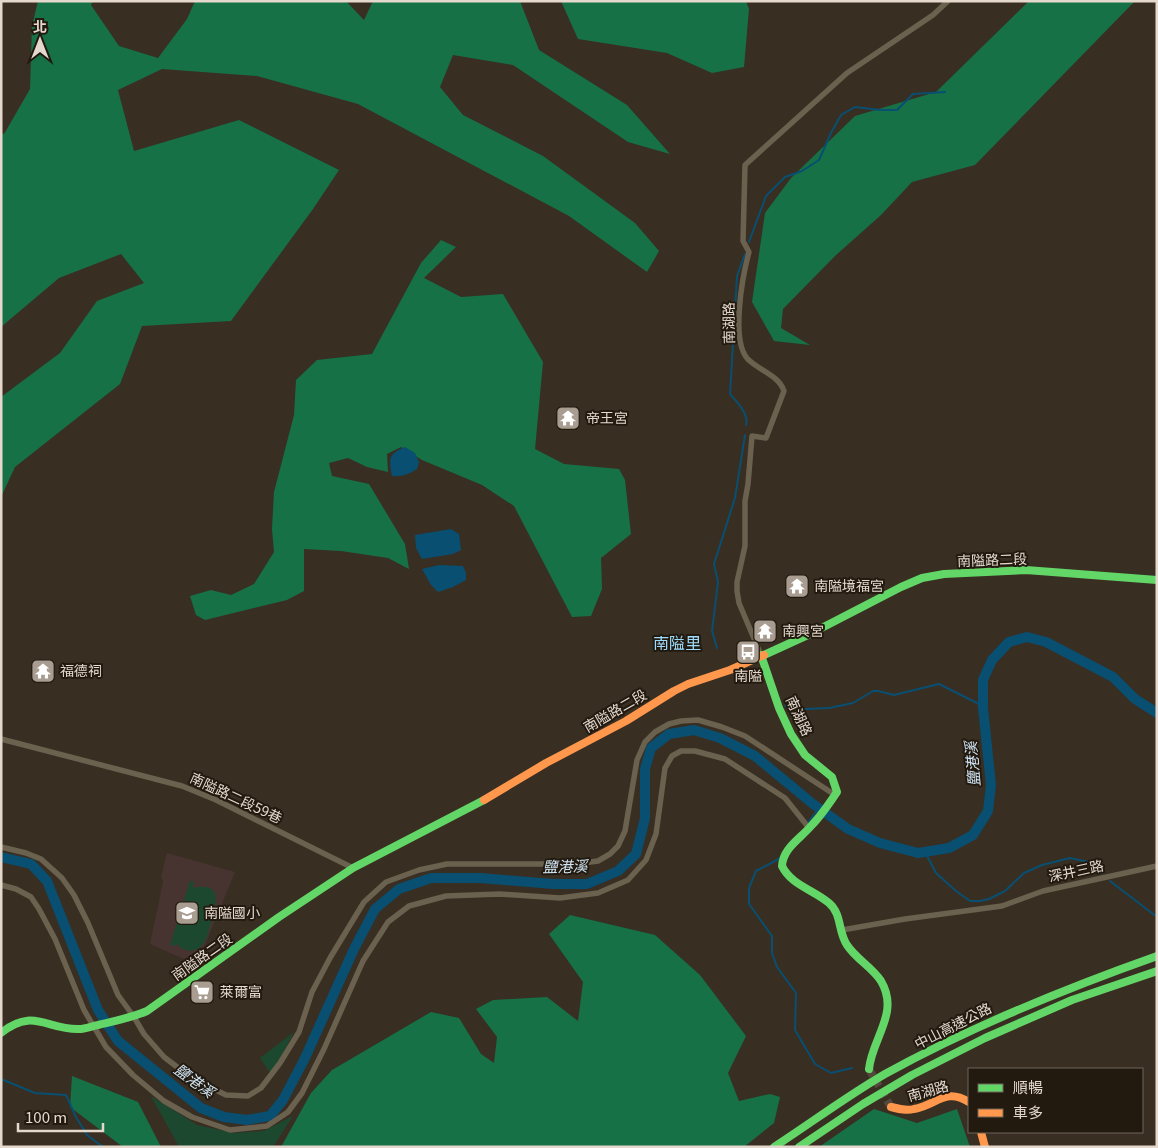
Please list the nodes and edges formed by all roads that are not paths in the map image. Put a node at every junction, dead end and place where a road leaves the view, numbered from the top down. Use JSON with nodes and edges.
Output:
{"nodes":[{"id":1,"x":948,"y":1,"type":"edge"},
{"id":2,"x":1157,"y":580,"type":"edge"},
{"id":3,"x":761,"y":656,"type":"junction"},
{"id":4,"x":1,"y":740,"type":"edge"},
{"id":5,"x":835,"y":795,"type":"junction"},
{"id":6,"x":809,"y":828,"type":"junction"},
{"id":7,"x":1,"y":847,"type":"edge"},
{"id":8,"x":1157,"y":866,"type":"edge"},
{"id":9,"x":353,"y":868,"type":"junction"},
{"id":10,"x":1,"y":885,"type":"edge"},
{"id":11,"x":842,"y":930,"type":"junction"},
{"id":12,"x":1157,"y":956,"type":"edge"},
{"id":13,"x":1157,"y":971,"type":"edge"},
{"id":14,"x":134,"y":1017,"type":"junction"},
{"id":15,"x":92,"y":1025,"type":"junction"},
{"id":16,"x":1,"y":1033,"type":"edge"},
{"id":17,"x":869,"y":1069,"type":"tunnel mouth"},
{"id":18,"x":968,"y":1101,"type":"edge"},
{"id":19,"x":891,"y":1107,"type":"dead end"},
{"id":20,"x":981,"y":1133,"type":"edge"},
{"id":21,"x":774,"y":1147,"type":"edge"},
{"id":22,"x":799,"y":1147,"type":"edge"},
{"id":23,"x":985,"y":1147,"type":"edge"}],
"edges":[{"from":1,"to":3,"type":"street","name":"南湖路"},
{"from":2,"to":3,"type":"main road","name":"南隘路二段"},
{"from":3,"to":5,"type":"main road","name":"南湖路"},
{"from":3,"to":9,"type":"main road","name":"南隘路二段"},
{"from":4,"to":9,"type":"street","name":"南隘路二段59巷"},
{"from":5,"to":6,"type":"main road"},
{"from":5,"to":14,"type":"street"},
{"from":6,"to":11,"type":"main road"},
{"from":6,"to":15,"type":"street"},
{"from":7,"to":14,"type":"street"},
{"from":8,"to":11,"type":"street","name":"深井三路"},
{"from":9,"to":14,"type":"main road","name":"南隘路二段"},
{"from":10,"to":15,"type":"street"},
{"from":11,"to":17,"type":"main road"},
{"from":12,"to":21,"type":"main road","name":"中山高速公路"},
{"from":13,"to":22,"type":"main road","name":"中山高速公路"},
{"from":14,"to":15,"type":"main road","name":"南隘路二段"},
{"from":15,"to":16,"type":"main road","name":"南隘路二段"},
{"from":18,"to":19,"type":"main road","name":"南湖路"},
{"from":20,"to":23,"type":"main road"}]}
